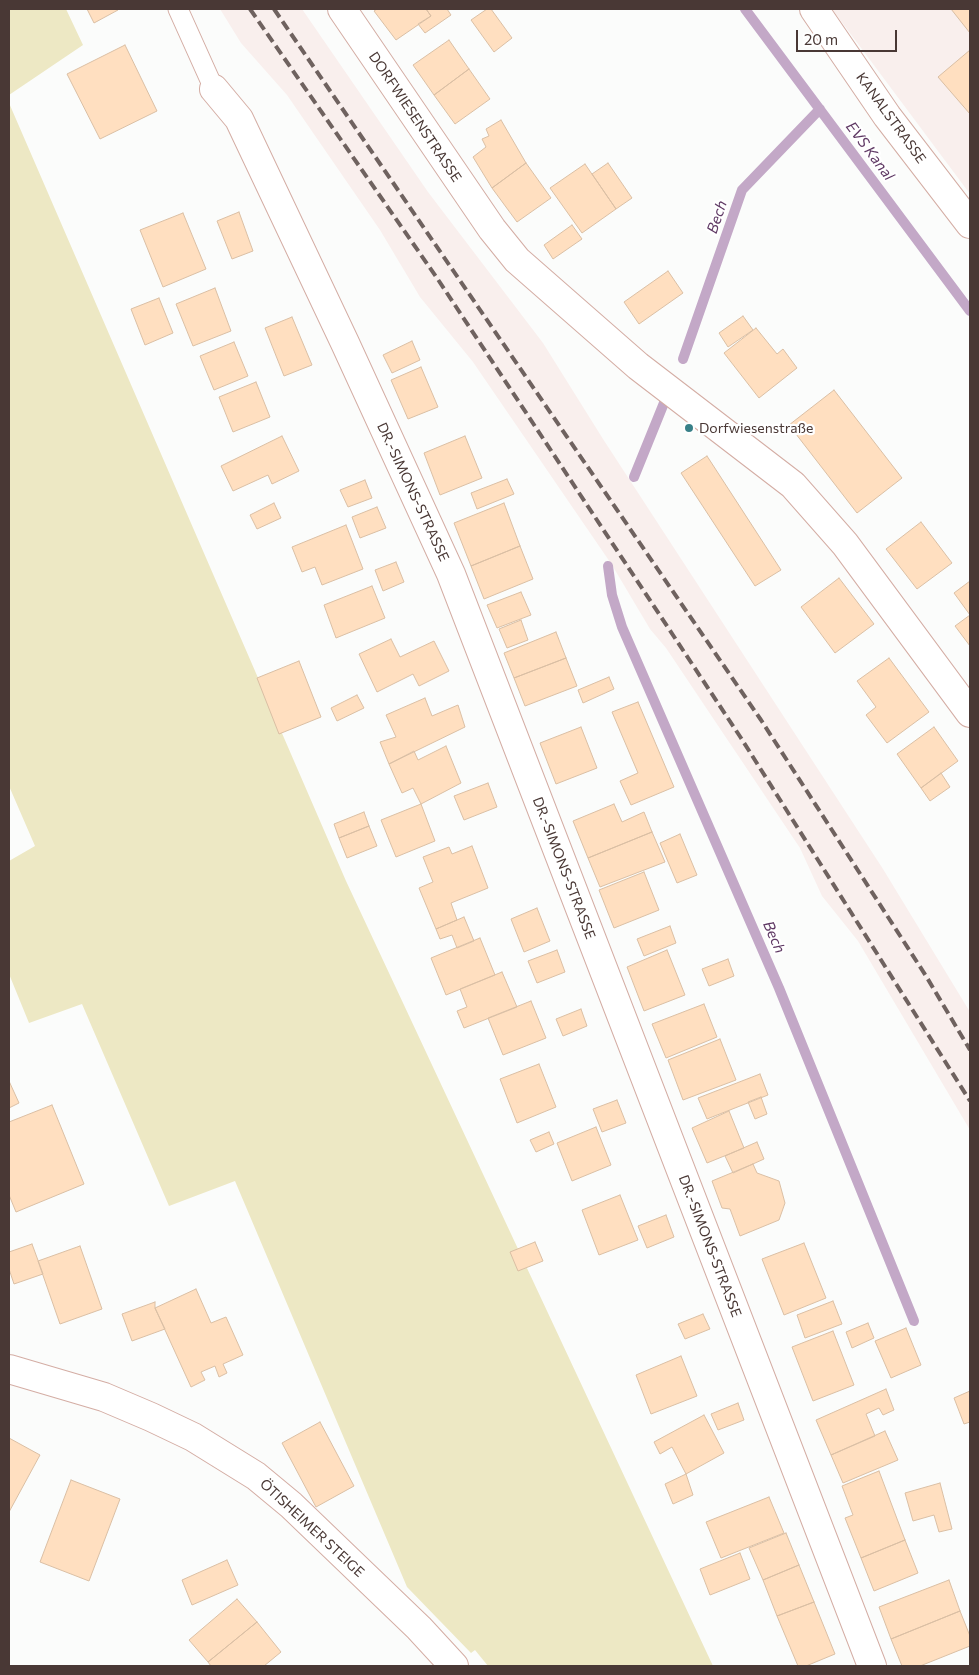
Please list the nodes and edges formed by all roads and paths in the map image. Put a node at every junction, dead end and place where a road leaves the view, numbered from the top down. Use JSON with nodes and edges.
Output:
{"nodes":[{"id":1,"x":178,"y":9,"type":"edge"},
{"id":2,"x":342,"y":9,"type":"edge"},
{"id":3,"x":814,"y":9,"type":"edge"},
{"id":4,"x":214,"y":89,"type":"joint"},
{"id":5,"x":970,"y":224,"type":"edge"},
{"id":6,"x":970,"y":713,"type":"edge"},
{"id":7,"x":9,"y":1369,"type":"edge"},
{"id":8,"x":454,"y":1666,"type":"edge"},
{"id":9,"x":872,"y":1666,"type":"edge"}],
"edges":[{"from":1,"to":4,"type":"lane"},
{"from":2,"to":6,"type":"street","name":"DORFWIESENSTRASSE"},
{"from":3,"to":5,"type":"street","name":"KANALSTRASSE"},
{"from":4,"to":9,"type":"street","name":"DR.-SIMONS-STRASSE"},
{"from":7,"to":8,"type":"street","name":"ÖTISHEIMER STEIGE"}]}
